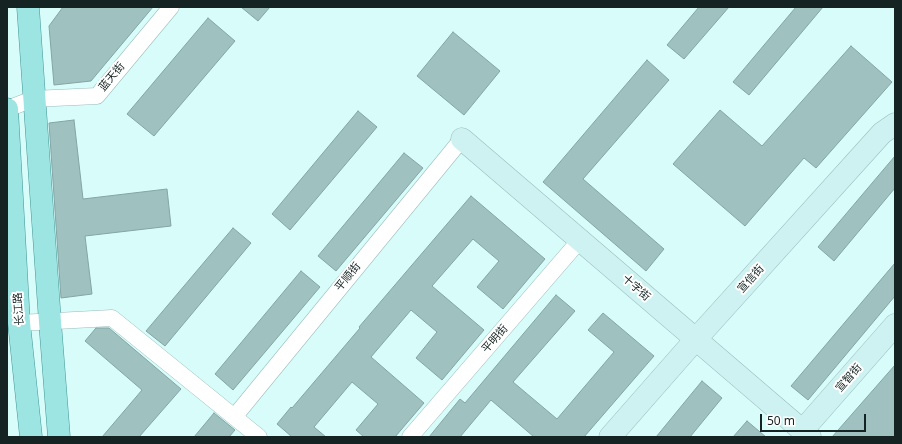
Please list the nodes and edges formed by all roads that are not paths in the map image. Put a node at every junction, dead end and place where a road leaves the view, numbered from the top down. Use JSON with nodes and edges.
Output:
{"nodes":[{"id":1,"x":28,"y":7,"type":"edge"},
{"id":2,"x":171,"y":7,"type":"edge"},
{"id":3,"x":33,"y":99,"type":"junction"},
{"id":4,"x":7,"y":109,"type":"edge"},
{"id":5,"x":895,"y":124,"type":"edge"},
{"id":6,"x":462,"y":139,"type":"joint"},
{"id":7,"x":580,"y":240,"type":"junction"},
{"id":8,"x":50,"y":322,"type":"junction"},
{"id":9,"x":20,"y":323,"type":"junction"},
{"id":10,"x":895,"y":325,"type":"edge"},
{"id":11,"x":696,"y":339,"type":"junction"},
{"id":12,"x":234,"y":416,"type":"junction"},
{"id":13,"x":806,"y":434,"type":"edge"},
{"id":14,"x":31,"y":437,"type":"edge"},
{"id":15,"x":59,"y":437,"type":"edge"},
{"id":16,"x":259,"y":437,"type":"edge"},
{"id":17,"x":410,"y":437,"type":"edge"},
{"id":18,"x":610,"y":437,"type":"edge"}],
"edges":[{"from":1,"to":3,"type":"main road"},
{"from":2,"to":3,"type":"street","name":"蓝天街"},
{"from":3,"to":4,"type":"street","name":"蓝天街"},
{"from":3,"to":8,"type":"main road"},
{"from":4,"to":9,"type":"main road","name":"长江路"},
{"from":5,"to":11,"type":"street","name":"宣信街"},
{"from":6,"to":7,"type":"street","name":"十字街"},
{"from":6,"to":12,"type":"street","name":"平顺街"},
{"from":7,"to":11,"type":"street","name":"十字街"},
{"from":7,"to":17,"type":"street","name":"平明街"},
{"from":8,"to":9,"type":"street"},
{"from":8,"to":12,"type":"street"},
{"from":8,"to":15,"type":"main road"},
{"from":9,"to":14,"type":"main road","name":"长江路"},
{"from":10,"to":13,"type":"street","name":"宣智街"},
{"from":11,"to":13,"type":"street","name":"十字街"},
{"from":11,"to":18,"type":"street","name":"宣信街"},
{"from":12,"to":16,"type":"street"}]}
